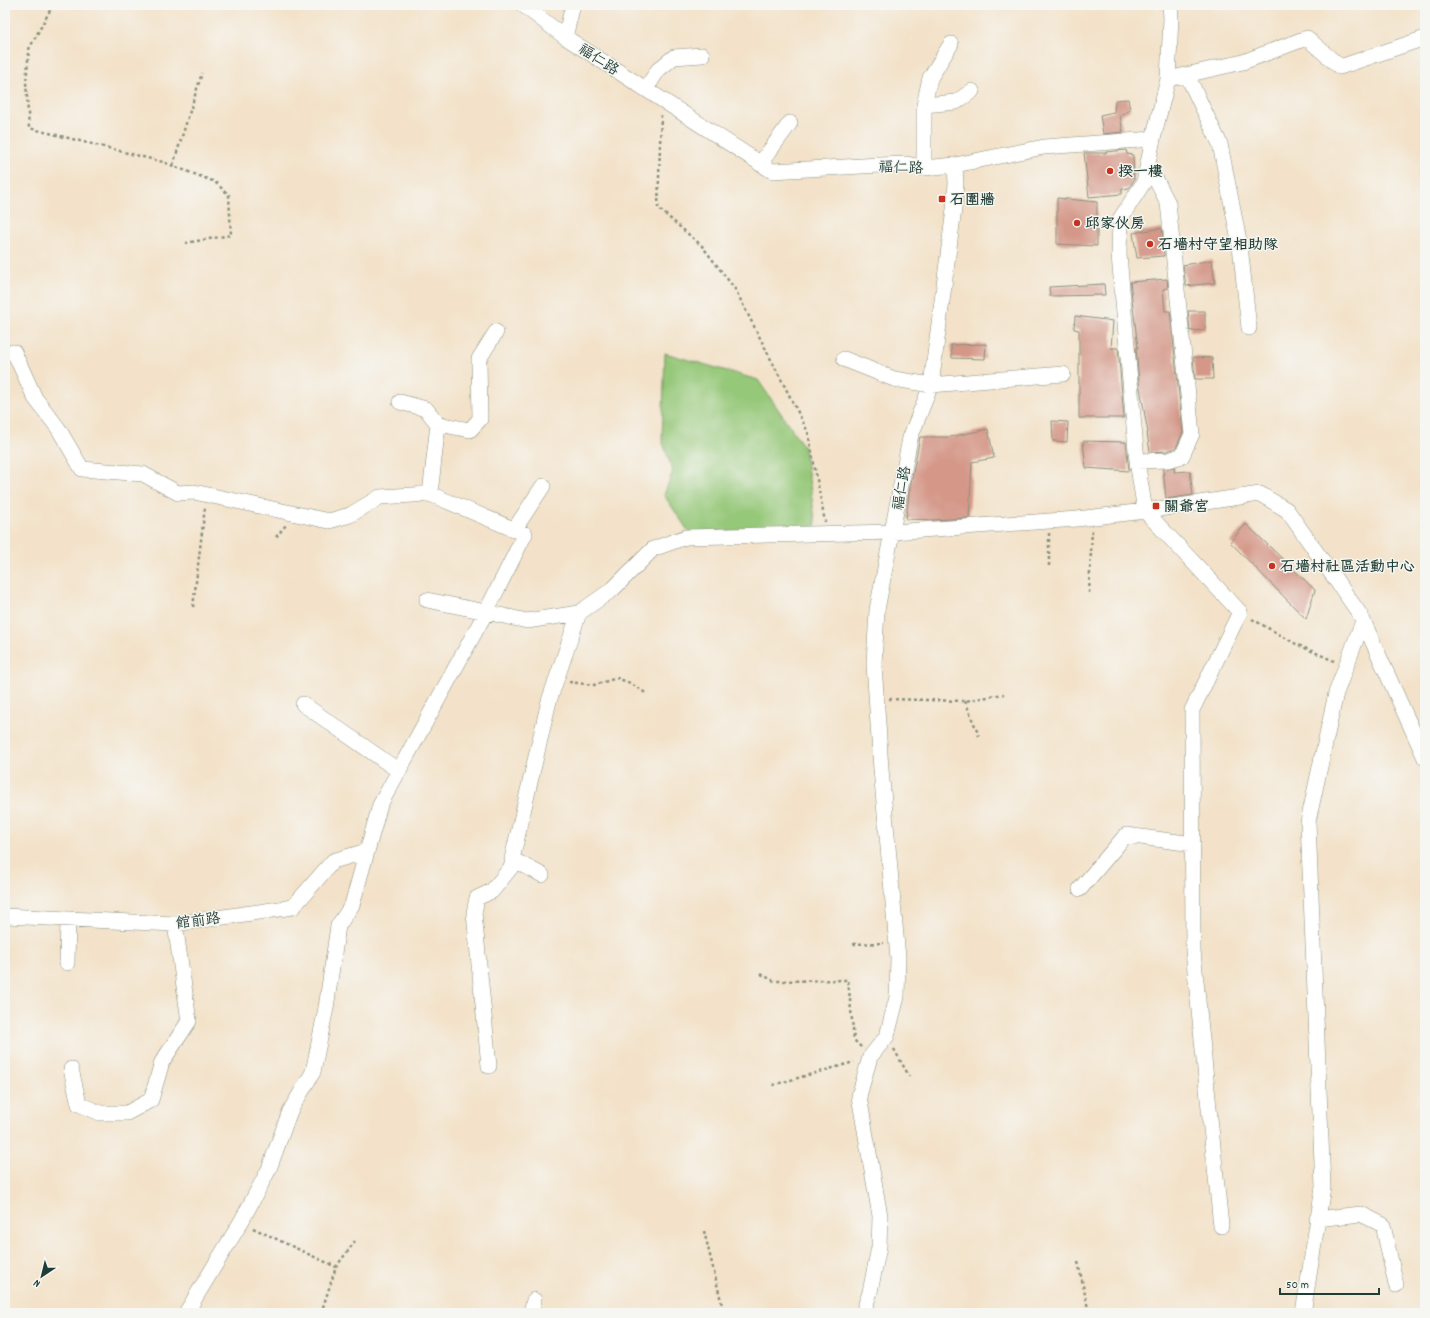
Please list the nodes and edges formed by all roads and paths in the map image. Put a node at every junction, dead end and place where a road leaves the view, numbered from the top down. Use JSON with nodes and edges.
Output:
{"nodes":[{"id":1,"x":52,"y":5,"type":"edge"},
{"id":2,"x":523,"y":5,"type":"edge"},
{"id":3,"x":573,"y":5,"type":"edge"},
{"id":4,"x":1170,"y":5,"type":"edge"},
{"id":5,"x":565,"y":37,"type":"junction"},
{"id":6,"x":1425,"y":38,"type":"edge"},
{"id":7,"x":951,"y":44,"type":"dead end"},
{"id":8,"x":702,"y":55,"type":"dead end"},
{"id":9,"x":202,"y":73,"type":"dead end"},
{"id":10,"x":1187,"y":75,"type":"junction"},
{"id":11,"x":1168,"y":79,"type":"junction"},
{"id":12,"x":646,"y":89,"type":"junction"},
{"id":13,"x":972,"y":91,"type":"dead end"},
{"id":14,"x":661,"y":99,"type":"junction"},
{"id":15,"x":924,"y":105,"type":"junction"},
{"id":16,"x":790,"y":123,"type":"dead end"},
{"id":17,"x":1153,"y":139,"type":"junction"},
{"id":18,"x":760,"y":164,"type":"junction"},
{"id":19,"x":1148,"y":164,"type":"junction"},
{"id":20,"x":173,"y":165,"type":"junction"},
{"id":21,"x":955,"y":165,"type":"junction"},
{"id":22,"x":924,"y":168,"type":"junction"},
{"id":23,"x":186,"y":243,"type":"dead end"},
{"id":24,"x":1249,"y":328,"type":"dead end"},
{"id":25,"x":496,"y":332,"type":"dead end"},
{"id":26,"x":5,"y":352,"type":"edge"},
{"id":27,"x":844,"y":359,"type":"dead end"},
{"id":28,"x":1063,"y":374,"type":"dead end"},
{"id":29,"x":931,"y":385,"type":"junction"},
{"id":30,"x":400,"y":402,"type":"dead end"},
{"id":31,"x":438,"y":424,"type":"junction"},
{"id":32,"x":1137,"y":461,"type":"junction"},
{"id":33,"x":544,"y":486,"type":"dead end"},
{"id":34,"x":430,"y":494,"type":"junction"},
{"id":35,"x":206,"y":495,"type":"junction"},
{"id":36,"x":1145,"y":511,"type":"junction"},
{"id":37,"x":1092,"y":517,"type":"junction"},
{"id":38,"x":1049,"y":520,"type":"junction"},
{"id":39,"x":514,"y":530,"type":"junction"},
{"id":40,"x":893,"y":532,"type":"junction"},
{"id":41,"x":827,"y":534,"type":"junction"},
{"id":42,"x":1049,"y":567,"type":"dead end"},
{"id":43,"x":1089,"y":593,"type":"dead end"},
{"id":44,"x":427,"y":600,"type":"dead end"},
{"id":45,"x":193,"y":607,"type":"dead end"},
{"id":46,"x":486,"y":612,"type":"junction"},
{"id":47,"x":1240,"y":612,"type":"junction"},
{"id":48,"x":579,"y":613,"type":"junction"},
{"id":49,"x":1363,"y":621,"type":"junction"},
{"id":50,"x":1346,"y":666,"type":"junction"},
{"id":51,"x":557,"y":678,"type":"junction"},
{"id":52,"x":647,"y":694,"type":"dead end"},
{"id":53,"x":1004,"y":694,"type":"dead end"},
{"id":54,"x":877,"y":699,"type":"junction"},
{"id":55,"x":965,"y":701,"type":"junction"},
{"id":56,"x":303,"y":704,"type":"dead end"},
{"id":57,"x":979,"y":736,"type":"dead end"},
{"id":58,"x":1425,"y":758,"type":"edge"},
{"id":59,"x":399,"y":771,"type":"junction"},
{"id":60,"x":1193,"y":844,"type":"junction"},
{"id":61,"x":367,"y":851,"type":"junction"},
{"id":62,"x":512,"y":859,"type":"junction"},
{"id":63,"x":542,"y":875,"type":"dead end"},
{"id":64,"x":1080,"y":890,"type":"dead end"},
{"id":65,"x":5,"y":916,"type":"edge"},
{"id":66,"x":68,"y":919,"type":"junction"},
{"id":67,"x":175,"y":924,"type":"junction"},
{"id":68,"x":896,"y":942,"type":"junction"},
{"id":69,"x":853,"y":944,"type":"dead end"},
{"id":70,"x":67,"y":963,"type":"dead end"},
{"id":71,"x":761,"y":974,"type":"dead end"},
{"id":72,"x":887,"y":1036,"type":"junction"},
{"id":73,"x":870,"y":1057,"type":"junction"},
{"id":74,"x":489,"y":1066,"type":"dead end"},
{"id":75,"x":71,"y":1069,"type":"dead end"},
{"id":76,"x":909,"y":1076,"type":"dead end"},
{"id":77,"x":773,"y":1085,"type":"dead end"},
{"id":78,"x":1317,"y":1219,"type":"junction"},
{"id":79,"x":241,"y":1222,"type":"junction"},
{"id":80,"x":1221,"y":1226,"type":"dead end"},
{"id":81,"x":704,"y":1231,"type":"dead end"},
{"id":82,"x":355,"y":1241,"type":"dead end"},
{"id":83,"x":1078,"y":1262,"type":"dead end"},
{"id":84,"x":336,"y":1267,"type":"junction"},
{"id":85,"x":1396,"y":1285,"type":"dead end"},
{"id":86,"x":186,"y":1313,"type":"edge"},
{"id":87,"x":321,"y":1313,"type":"edge"},
{"id":88,"x":724,"y":1313,"type":"edge"},
{"id":89,"x":863,"y":1313,"type":"edge"},
{"id":90,"x":1089,"y":1313,"type":"edge"},
{"id":91,"x":1303,"y":1313,"type":"edge"}],
"edges":[{"from":1,"to":20,"type":"path"},
{"from":2,"to":5,"type":"street","name":"福仁路"},
{"from":3,"to":5,"type":"street"},
{"from":4,"to":11,"type":"street"},
{"from":5,"to":12,"type":"street","name":"福仁路"},
{"from":6,"to":10,"type":"street"},
{"from":7,"to":15,"type":"street"},
{"from":8,"to":12,"type":"street"},
{"from":9,"to":20,"type":"path"},
{"from":10,"to":11,"type":"street"},
{"from":10,"to":24,"type":"street"},
{"from":11,"to":17,"type":"street"},
{"from":12,"to":14,"type":"street","name":"福仁路"},
{"from":13,"to":15,"type":"street"},
{"from":14,"to":18,"type":"street","name":"福仁路"},
{"from":14,"to":41,"type":"path"},
{"from":15,"to":22,"type":"street"},
{"from":16,"to":18,"type":"street"},
{"from":17,"to":19,"type":"street"},
{"from":17,"to":21,"type":"street"},
{"from":18,"to":22,"type":"street","name":"福仁路"},
{"from":19,"to":32,"type":"street"},
{"from":19,"to":32,"type":"street"},
{"from":20,"to":23,"type":"path"},
{"from":21,"to":22,"type":"street","name":"福仁路"},
{"from":21,"to":29,"type":"street","name":"福仁路"},
{"from":25,"to":31,"type":"street"},
{"from":26,"to":35,"type":"street"},
{"from":27,"to":29,"type":"street"},
{"from":28,"to":29,"type":"street"},
{"from":29,"to":40,"type":"street","name":"福仁路"},
{"from":30,"to":31,"type":"street"},
{"from":31,"to":34,"type":"street"},
{"from":32,"to":36,"type":"street"},
{"from":33,"to":39,"type":"street"},
{"from":34,"to":35,"type":"street"},
{"from":34,"to":39,"type":"street"},
{"from":35,"to":45,"type":"path"},
{"from":36,"to":37,"type":"street"},
{"from":36,"to":47,"type":"street"},
{"from":36,"to":49,"type":"street"},
{"from":37,"to":38,"type":"street"},
{"from":37,"to":43,"type":"path"},
{"from":38,"to":40,"type":"street"},
{"from":38,"to":42,"type":"path"},
{"from":39,"to":46,"type":"street"},
{"from":40,"to":41,"type":"street"},
{"from":40,"to":54,"type":"street","name":"福仁路"},
{"from":41,"to":48,"type":"street"},
{"from":44,"to":46,"type":"street"},
{"from":46,"to":48,"type":"street"},
{"from":46,"to":59,"type":"street"},
{"from":47,"to":50,"type":"path"},
{"from":47,"to":60,"type":"street"},
{"from":48,"to":51,"type":"street"},
{"from":49,"to":50,"type":"street"},
{"from":49,"to":58,"type":"street"},
{"from":50,"to":78,"type":"street"},
{"from":51,"to":52,"type":"path"},
{"from":51,"to":62,"type":"street"},
{"from":53,"to":55,"type":"path"},
{"from":54,"to":55,"type":"path"},
{"from":54,"to":68,"type":"street","name":"福仁路"},
{"from":55,"to":57,"type":"path"},
{"from":56,"to":59,"type":"street"},
{"from":59,"to":61,"type":"street"},
{"from":60,"to":64,"type":"street"},
{"from":60,"to":80,"type":"street"},
{"from":61,"to":67,"type":"street","name":"館前路"},
{"from":61,"to":79,"type":"street"},
{"from":62,"to":63,"type":"street"},
{"from":62,"to":74,"type":"street"},
{"from":65,"to":66,"type":"street","name":"館前路"},
{"from":66,"to":67,"type":"street","name":"館前路"},
{"from":66,"to":70,"type":"street"},
{"from":67,"to":75,"type":"street"},
{"from":68,"to":69,"type":"path"},
{"from":68,"to":72,"type":"street","name":"福仁路"},
{"from":71,"to":73,"type":"path"},
{"from":72,"to":73,"type":"street"},
{"from":72,"to":76,"type":"path"},
{"from":73,"to":77,"type":"path"},
{"from":73,"to":89,"type":"street"},
{"from":78,"to":85,"type":"street"},
{"from":78,"to":91,"type":"street"},
{"from":79,"to":84,"type":"path"},
{"from":79,"to":86,"type":"street"},
{"from":81,"to":88,"type":"path"},
{"from":82,"to":84,"type":"path"},
{"from":83,"to":90,"type":"path"},
{"from":84,"to":87,"type":"path"}]}
